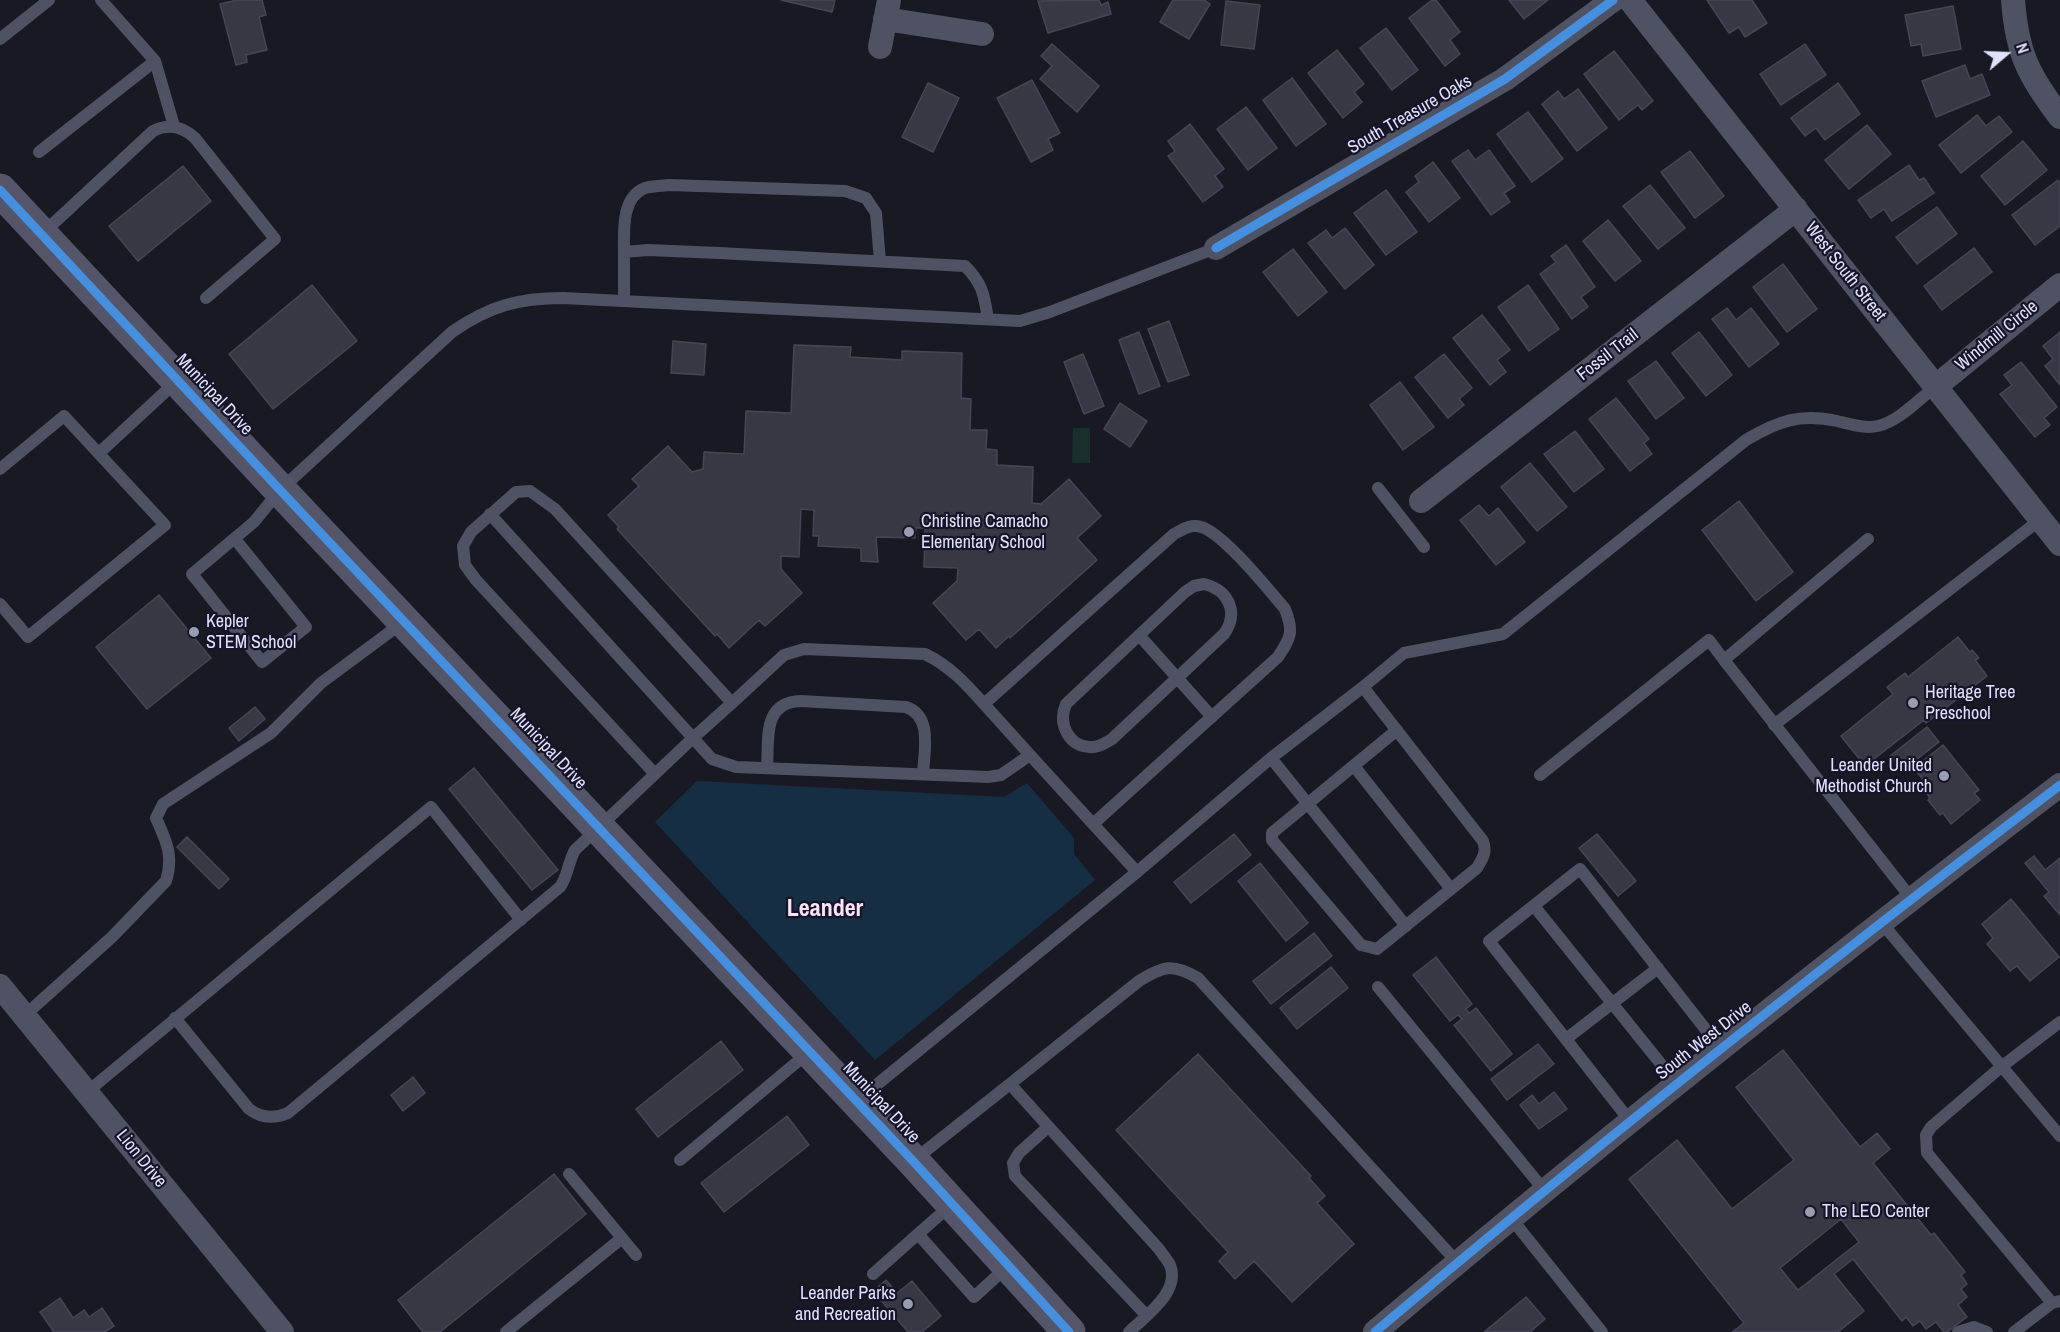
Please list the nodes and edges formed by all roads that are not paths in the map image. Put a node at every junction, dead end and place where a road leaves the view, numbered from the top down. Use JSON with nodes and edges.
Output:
{"nodes":[{"id":1,"x":49,"y":0,"type":"edge"},
{"id":2,"x":101,"y":0,"type":"edge"},
{"id":3,"x":1612,"y":0,"type":"edge"},
{"id":4,"x":1630,"y":0,"type":"edge"},
{"id":5,"x":2013,"y":0,"type":"edge"},
{"id":6,"x":887,"y":10,"type":"edge"},
{"id":7,"x":982,"y":34,"type":"dead end"},
{"id":8,"x":0,"y":39,"type":"edge"},
{"id":9,"x":880,"y":48,"type":"dead end"},
{"id":10,"x":155,"y":62,"type":"junction"},
{"id":11,"x":2060,"y":117,"type":"edge"},
{"id":12,"x":174,"y":126,"type":"junction"},
{"id":13,"x":39,"y":152,"type":"dead end"},
{"id":14,"x":0,"y":190,"type":"edge"},
{"id":15,"x":1796,"y":209,"type":"junction"},
{"id":16,"x":42,"y":234,"type":"junction"},
{"id":17,"x":1216,"y":248,"type":"joint"},
{"id":18,"x":624,"y":252,"type":"junction"},
{"id":19,"x":880,"y":261,"type":"junction"},
{"id":20,"x":2060,"y":285,"type":"edge"},
{"id":21,"x":206,"y":298,"type":"dead end"},
{"id":22,"x":624,"y":301,"type":"junction"},
{"id":23,"x":988,"y":319,"type":"junction"},
{"id":24,"x":178,"y":381,"type":"junction"},
{"id":25,"x":1935,"y":387,"type":"junction"},
{"id":26,"x":99,"y":453,"type":"junction"},
{"id":27,"x":0,"y":469,"type":"edge"},
{"id":28,"x":1378,"y":488,"type":"dead end"},
{"id":29,"x":280,"y":490,"type":"junction"},
{"id":30,"x":1421,"y":501,"type":"joint"},
{"id":31,"x":490,"y":514,"type":"junction"},
{"id":32,"x":1401,"y":518,"type":"junction"},
{"id":33,"x":2041,"y":519,"type":"junction"},
{"id":34,"x":235,"y":539,"type":"junction"},
{"id":35,"x":1868,"y":539,"type":"dead end"},
{"id":36,"x":2060,"y":544,"type":"edge"},
{"id":37,"x":1424,"y":547,"type":"dead end"},
{"id":38,"x":0,"y":603,"type":"edge"},
{"id":39,"x":404,"y":621,"type":"junction"},
{"id":40,"x":1139,"y":634,"type":"junction"},
{"id":41,"x":1724,"y":660,"type":"junction"},
{"id":42,"x":1177,"y":677,"type":"junction"},
{"id":43,"x":1363,"y":687,"type":"junction"},
{"id":44,"x":732,"y":703,"type":"junction"},
{"id":45,"x":984,"y":704,"type":"junction"},
{"id":46,"x":1212,"y":717,"type":"junction"},
{"id":47,"x":1774,"y":725,"type":"junction"},
{"id":48,"x":1397,"y":730,"type":"junction"},
{"id":49,"x":693,"y":738,"type":"junction"},
{"id":50,"x":1030,"y":755,"type":"junction"},
{"id":51,"x":1271,"y":758,"type":"junction"},
{"id":52,"x":1354,"y":766,"type":"junction"},
{"id":53,"x":767,"y":768,"type":"junction"},
{"id":54,"x":656,"y":774,"type":"junction"},
{"id":55,"x":923,"y":774,"type":"junction"},
{"id":56,"x":1540,"y":775,"type":"dead end"},
{"id":57,"x":2060,"y":785,"type":"edge"},
{"id":58,"x":1308,"y":803,"type":"junction"},
{"id":59,"x":1093,"y":824,"type":"junction"},
{"id":60,"x":599,"y":827,"type":"junction"},
{"id":61,"x":1137,"y":872,"type":"junction"},
{"id":62,"x":1451,"y":889,"type":"junction"},
{"id":63,"x":1911,"y":898,"type":"junction"},
{"id":64,"x":1534,"y":906,"type":"junction"},
{"id":65,"x":521,"y":920,"type":"junction"},
{"id":66,"x":1881,"y":921,"type":"junction"},
{"id":67,"x":1406,"y":926,"type":"junction"},
{"id":68,"x":1658,"y":968,"type":"junction"},
{"id":69,"x":0,"y":987,"type":"edge"},
{"id":70,"x":1378,"y":987,"type":"dead end"},
{"id":71,"x":1612,"y":1004,"type":"junction"},
{"id":72,"x":24,"y":1016,"type":"junction"},
{"id":73,"x":175,"y":1018,"type":"junction"},
{"id":74,"x":2060,"y":1022,"type":"edge"},
{"id":75,"x":1566,"y":1039,"type":"junction"},
{"id":76,"x":1721,"y":1049,"type":"junction"},
{"id":77,"x":810,"y":1051,"type":"junction"},
{"id":78,"x":2001,"y":1067,"type":"junction"},
{"id":79,"x":1010,"y":1084,"type":"junction"},
{"id":80,"x":1677,"y":1084,"type":"junction"},
{"id":81,"x":87,"y":1092,"type":"junction"},
{"id":82,"x":857,"y":1101,"type":"junction"},
{"id":83,"x":1630,"y":1121,"type":"junction"},
{"id":84,"x":1048,"y":1127,"type":"junction"},
{"id":85,"x":2060,"y":1136,"type":"edge"},
{"id":86,"x":680,"y":1160,"type":"dead end"},
{"id":87,"x":913,"y":1161,"type":"junction"},
{"id":88,"x":569,"y":1174,"type":"dead end"},
{"id":89,"x":1544,"y":1190,"type":"junction"},
{"id":90,"x":952,"y":1204,"type":"junction"},
{"id":91,"x":1511,"y":1218,"type":"junction"},
{"id":92,"x":918,"y":1234,"type":"junction"},
{"id":93,"x":622,"y":1238,"type":"junction"},
{"id":94,"x":636,"y":1255,"type":"dead end"},
{"id":95,"x":1457,"y":1262,"type":"junction"},
{"id":96,"x":1008,"y":1266,"type":"junction"},
{"id":97,"x":873,"y":1274,"type":"dead end"},
{"id":98,"x":2056,"y":1302,"type":"edge"},
{"id":99,"x":1146,"y":1315,"type":"junction"},
{"id":100,"x":1062,"y":1330,"type":"edge"},
{"id":101,"x":282,"y":1332,"type":"edge"},
{"id":102,"x":506,"y":1332,"type":"edge"},
{"id":103,"x":1129,"y":1332,"type":"edge"},
{"id":104,"x":1375,"y":1332,"type":"edge"},
{"id":105,"x":1602,"y":1332,"type":"edge"},
{"id":106,"x":1958,"y":1332,"type":"edge"},
{"id":107,"x":1987,"y":1332,"type":"edge"},
{"id":108,"x":2014,"y":1332,"type":"edge"}],
"edges":[{"from":1,"to":8,"type":"lane"},
{"from":2,"to":10,"type":"lane"},
{"from":3,"to":17,"type":"street","name":"South Treasure Oaks"},
{"from":4,"to":15,"type":"street","name":"West South Street"},
{"from":5,"to":11,"type":"street"},
{"from":6,"to":7,"type":"street"},
{"from":6,"to":9,"type":"street"},
{"from":10,"to":12,"type":"lane"},
{"from":10,"to":13,"type":"lane"},
{"from":12,"to":16,"type":"lane"},
{"from":12,"to":21,"type":"lane"},
{"from":14,"to":16,"type":"street","name":"Municipal Drive"},
{"from":15,"to":25,"type":"street","name":"West South Street"},
{"from":15,"to":30,"type":"street","name":"Fossil Trail"},
{"from":16,"to":24,"type":"street","name":"Municipal Drive"},
{"from":17,"to":23,"type":"lane"},
{"from":18,"to":19,"type":"lane"},
{"from":18,"to":19,"type":"lane"},
{"from":18,"to":22,"type":"lane"},
{"from":19,"to":23,"type":"lane"},
{"from":20,"to":25,"type":"street","name":"Windmill Circle"},
{"from":22,"to":23,"type":"lane"},
{"from":22,"to":29,"type":"lane"},
{"from":24,"to":26,"type":"lane"},
{"from":24,"to":29,"type":"street","name":"Municipal Drive"},
{"from":25,"to":33,"type":"street","name":"West South Street"},
{"from":25,"to":43,"type":"lane"},
{"from":26,"to":27,"type":"lane"},
{"from":26,"to":38,"type":"lane"},
{"from":28,"to":32,"type":"lane"},
{"from":29,"to":34,"type":"lane"},
{"from":29,"to":39,"type":"street","name":"Municipal Drive"},
{"from":30,"to":32,"type":"lane"},
{"from":31,"to":44,"type":"lane"},
{"from":31,"to":49,"type":"lane"},
{"from":31,"to":54,"type":"lane"},
{"from":32,"to":37,"type":"lane"},
{"from":33,"to":36,"type":"street","name":"West South Street"},
{"from":33,"to":47,"type":"lane"},
{"from":34,"to":34,"type":"lane"},
{"from":35,"to":41,"type":"lane"},
{"from":39,"to":60,"type":"street","name":"Municipal Drive"},
{"from":39,"to":72,"type":"lane"},
{"from":40,"to":42,"type":"lane"},
{"from":40,"to":42,"type":"lane"},
{"from":40,"to":42,"type":"lane"},
{"from":41,"to":47,"type":"lane"},
{"from":41,"to":56,"type":"lane"},
{"from":42,"to":46,"type":"lane"},
{"from":43,"to":48,"type":"lane"},
{"from":43,"to":51,"type":"lane"},
{"from":44,"to":45,"type":"lane"},
{"from":44,"to":49,"type":"lane"},
{"from":45,"to":46,"type":"lane"},
{"from":45,"to":50,"type":"lane"},
{"from":46,"to":59,"type":"lane"},
{"from":47,"to":63,"type":"lane"},
{"from":48,"to":52,"type":"lane"},
{"from":48,"to":62,"type":"lane"},
{"from":49,"to":53,"type":"lane"},
{"from":49,"to":54,"type":"lane"},
{"from":50,"to":55,"type":"lane"},
{"from":50,"to":59,"type":"lane"},
{"from":51,"to":58,"type":"lane"},
{"from":51,"to":61,"type":"lane"},
{"from":52,"to":58,"type":"lane"},
{"from":52,"to":62,"type":"lane"},
{"from":53,"to":55,"type":"lane"},
{"from":53,"to":55,"type":"lane"},
{"from":54,"to":60,"type":"lane"},
{"from":57,"to":63,"type":"street","name":"South West Drive"},
{"from":58,"to":67,"type":"lane"},
{"from":58,"to":67,"type":"lane"},
{"from":59,"to":61,"type":"lane"},
{"from":60,"to":65,"type":"lane"},
{"from":60,"to":77,"type":"street","name":"Municipal Drive"},
{"from":61,"to":82,"type":"lane"},
{"from":62,"to":67,"type":"lane"},
{"from":63,"to":66,"type":"street","name":"South West Drive"},
{"from":64,"to":68,"type":"lane"},
{"from":64,"to":71,"type":"lane"},
{"from":64,"to":75,"type":"lane"},
{"from":65,"to":73,"type":"lane"},
{"from":65,"to":73,"type":"lane"},
{"from":66,"to":76,"type":"street","name":"South West Drive"},
{"from":66,"to":78,"type":"lane"},
{"from":68,"to":71,"type":"lane"},
{"from":68,"to":76,"type":"lane"},
{"from":69,"to":72,"type":"street","name":"Lion Drive"},
{"from":70,"to":89,"type":"lane"},
{"from":71,"to":75,"type":"lane"},
{"from":71,"to":80,"type":"lane"},
{"from":72,"to":81,"type":"street","name":"Lion Drive"},
{"from":73,"to":81,"type":"lane"},
{"from":74,"to":78,"type":"lane"},
{"from":75,"to":83,"type":"lane"},
{"from":76,"to":80,"type":"street","name":"South West Drive"},
{"from":77,"to":82,"type":"street","name":"Municipal Drive"},
{"from":77,"to":86,"type":"lane"},
{"from":78,"to":85,"type":"lane"},
{"from":78,"to":98,"type":"lane"},
{"from":79,"to":84,"type":"lane"},
{"from":79,"to":87,"type":"lane"},
{"from":79,"to":95,"type":"lane"},
{"from":80,"to":83,"type":"street","name":"South West Drive"},
{"from":81,"to":101,"type":"street","name":"Lion Drive"},
{"from":82,"to":87,"type":"street","name":"Municipal Drive"},
{"from":83,"to":89,"type":"street","name":"South West Drive"},
{"from":84,"to":99,"type":"lane"},
{"from":84,"to":99,"type":"lane"},
{"from":87,"to":90,"type":"street","name":"Municipal Drive"},
{"from":88,"to":93,"type":"lane"},
{"from":89,"to":91,"type":"street","name":"South West Drive"},
{"from":90,"to":92,"type":"lane"},
{"from":90,"to":96,"type":"street","name":"Municipal Drive"},
{"from":91,"to":95,"type":"street","name":"South West Drive"},
{"from":91,"to":105,"type":"lane"},
{"from":92,"to":96,"type":"lane"},
{"from":92,"to":97,"type":"lane"},
{"from":93,"to":94,"type":"lane"},
{"from":93,"to":102,"type":"lane"},
{"from":95,"to":104,"type":"street","name":"South West Drive"},
{"from":96,"to":100,"type":"street","name":"Municipal Drive"},
{"from":98,"to":108,"type":"lane"},
{"from":99,"to":103,"type":"lane"},
{"from":106,"to":107,"type":"lane"}]}
